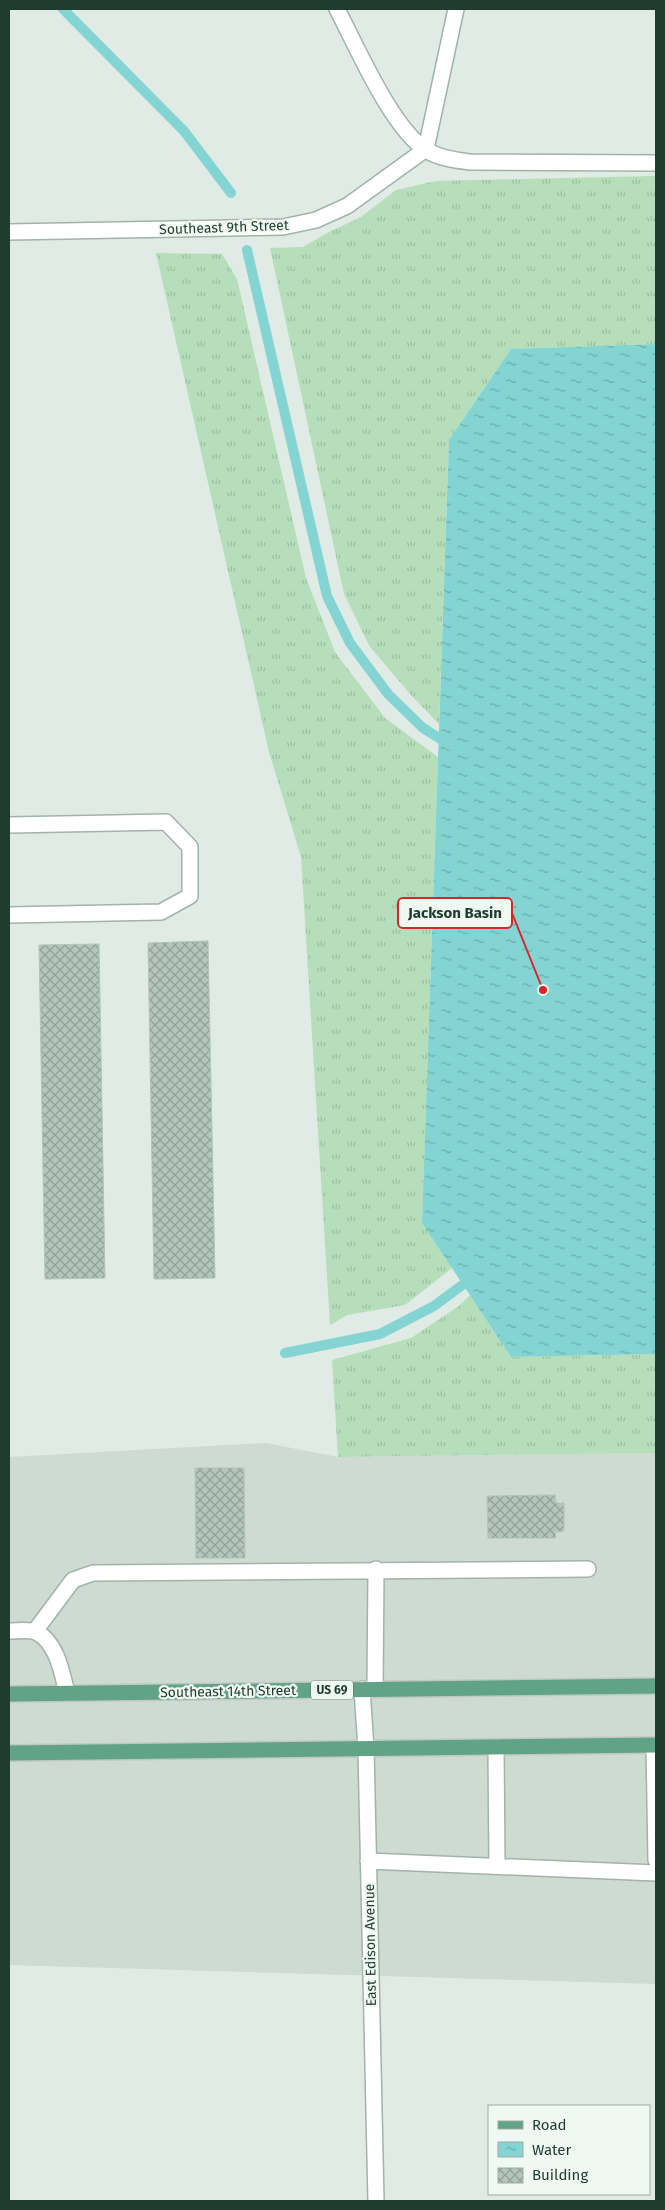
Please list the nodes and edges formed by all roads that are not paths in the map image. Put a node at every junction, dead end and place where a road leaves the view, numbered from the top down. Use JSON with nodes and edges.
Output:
{"nodes":[{"id":1,"x":337,"y":9,"type":"edge"},
{"id":2,"x":456,"y":9,"type":"edge"},
{"id":3,"x":426,"y":149,"type":"junction"},
{"id":4,"x":656,"y":163,"type":"edge"},
{"id":5,"x":9,"y":232,"type":"edge"},
{"id":6,"x":9,"y":824,"type":"edge"},
{"id":7,"x":9,"y":915,"type":"edge"},
{"id":8,"x":588,"y":1569,"type":"dead end"},
{"id":9,"x":376,"y":1570,"type":"junction"},
{"id":10,"x":9,"y":1631,"type":"edge"},
{"id":11,"x":34,"y":1631,"type":"junction"},
{"id":12,"x":656,"y":1686,"type":"edge"},
{"id":13,"x":369,"y":1689,"type":"junction"},
{"id":14,"x":68,"y":1693,"type":"junction"},
{"id":15,"x":9,"y":1694,"type":"edge"},
{"id":16,"x":655,"y":1745,"type":"edge"},
{"id":17,"x":496,"y":1747,"type":"junction"},
{"id":18,"x":366,"y":1749,"type":"junction"},
{"id":19,"x":9,"y":1753,"type":"edge"},
{"id":20,"x":656,"y":1860,"type":"edge"},
{"id":21,"x":368,"y":1861,"type":"junction"},
{"id":22,"x":497,"y":1866,"type":"junction"},
{"id":23,"x":656,"y":1873,"type":"edge"},
{"id":24,"x":376,"y":2201,"type":"edge"}],
"edges":[{"from":1,"to":3,"type":"street"},
{"from":2,"to":3,"type":"street"},
{"from":3,"to":4,"type":"street"},
{"from":3,"to":5,"type":"street","name":"Southeast 9th Street"},
{"from":6,"to":7,"type":"street"},
{"from":8,"to":9,"type":"street"},
{"from":9,"to":11,"type":"street"},
{"from":9,"to":13,"type":"street","name":"East Edison Avenue"},
{"from":10,"to":11,"type":"street"},
{"from":11,"to":14,"type":"street"},
{"from":12,"to":13,"type":"main road","name":"Southeast 14th Street","number":"US 69"},
{"from":13,"to":14,"type":"main road","name":"Southeast 14th Street","number":"US 69"},
{"from":13,"to":18,"type":"street","name":"East Edison Avenue"},
{"from":14,"to":15,"type":"main road","name":"Southeast 14th Street","number":"US 69"},
{"from":16,"to":17,"type":"main road"},
{"from":16,"to":20,"type":"street"},
{"from":17,"to":18,"type":"main road"},
{"from":17,"to":22,"type":"street"},
{"from":18,"to":19,"type":"main road"},
{"from":18,"to":21,"type":"street","name":"East Edison Avenue"},
{"from":21,"to":22,"type":"street"},
{"from":21,"to":24,"type":"street","name":"East Edison Avenue"},
{"from":22,"to":23,"type":"street"}]}
